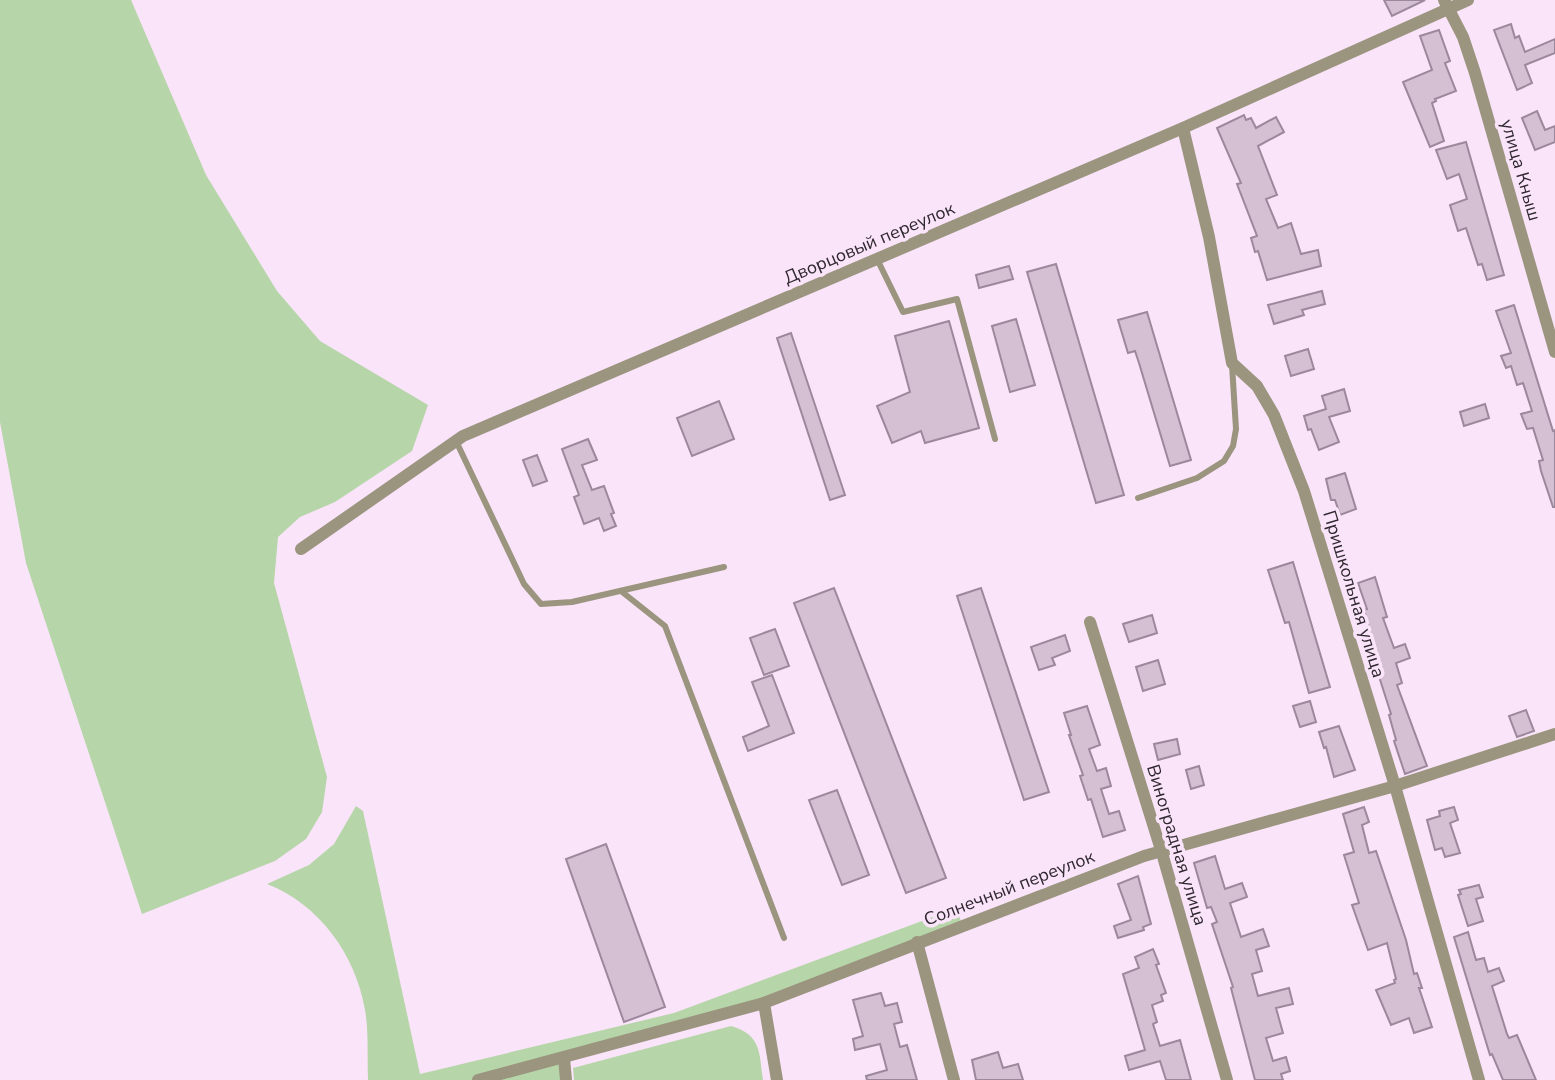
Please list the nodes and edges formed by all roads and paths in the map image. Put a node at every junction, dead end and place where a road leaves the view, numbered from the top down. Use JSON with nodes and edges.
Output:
{"nodes":[{"id":1,"x":1468,"y":0,"type":"edge"},
{"id":2,"x":1446,"y":4,"type":"edge"},
{"id":3,"x":1183,"y":128,"type":"junction"},
{"id":4,"x":877,"y":259,"type":"junction"},
{"id":5,"x":1555,"y":352,"type":"edge"},
{"id":6,"x":1232,"y":363,"type":"junction"},
{"id":7,"x":995,"y":439,"type":"dead end"},
{"id":8,"x":456,"y":441,"type":"junction"},
{"id":9,"x":1138,"y":498,"type":"dead end"},
{"id":10,"x":301,"y":549,"type":"dead end"},
{"id":11,"x":724,"y":567,"type":"dead end"},
{"id":12,"x":621,"y":591,"type":"junction"},
{"id":13,"x":1090,"y":622,"type":"dead end"},
{"id":14,"x":1555,"y":734,"type":"edge"},
{"id":15,"x":1395,"y":786,"type":"junction"},
{"id":16,"x":1162,"y":853,"type":"junction"},
{"id":17,"x":784,"y":938,"type":"dead end"},
{"id":18,"x":918,"y":942,"type":"junction"},
{"id":19,"x":764,"y":1003,"type":"junction"},
{"id":20,"x":564,"y":1058,"type":"junction"},
{"id":21,"x":478,"y":1080,"type":"edge"},
{"id":22,"x":566,"y":1080,"type":"edge"},
{"id":23,"x":776,"y":1080,"type":"edge"},
{"id":24,"x":954,"y":1080,"type":"edge"},
{"id":25,"x":1227,"y":1080,"type":"edge"},
{"id":26,"x":1479,"y":1080,"type":"edge"}],
"edges":[{"from":1,"to":2,"type":"street","name":"Дворцовый переулок"},
{"from":2,"to":3,"type":"street","name":"Дворцовый переулок"},
{"from":2,"to":5,"type":"street","name":"улица Кныш"},
{"from":3,"to":4,"type":"street","name":"Дворцовый переулок"},
{"from":3,"to":6,"type":"street"},
{"from":4,"to":7,"type":"lane"},
{"from":4,"to":8,"type":"street","name":"Дворцовый переулок"},
{"from":6,"to":9,"type":"lane"},
{"from":6,"to":15,"type":"street","name":"Пришкольная улица"},
{"from":8,"to":10,"type":"street","name":"Дворцовый переулок"},
{"from":8,"to":12,"type":"lane"},
{"from":11,"to":12,"type":"lane"},
{"from":12,"to":17,"type":"lane"},
{"from":13,"to":16,"type":"street","name":"Виноградная улица"},
{"from":14,"to":15,"type":"street","name":"Солнечный переулок"},
{"from":15,"to":16,"type":"street","name":"Солнечный переулок"},
{"from":15,"to":26,"type":"street","name":"Пришкольная улица"},
{"from":16,"to":18,"type":"street","name":"Солнечный переулок"},
{"from":16,"to":25,"type":"street","name":"Виноградная улица"},
{"from":18,"to":19,"type":"street","name":"Солнечный переулок"},
{"from":18,"to":24,"type":"street"},
{"from":19,"to":20,"type":"street","name":"Солнечный переулок"},
{"from":19,"to":23,"type":"street"},
{"from":20,"to":21,"type":"street","name":"Солнечный переулок"},
{"from":20,"to":22,"type":"street"}]}
